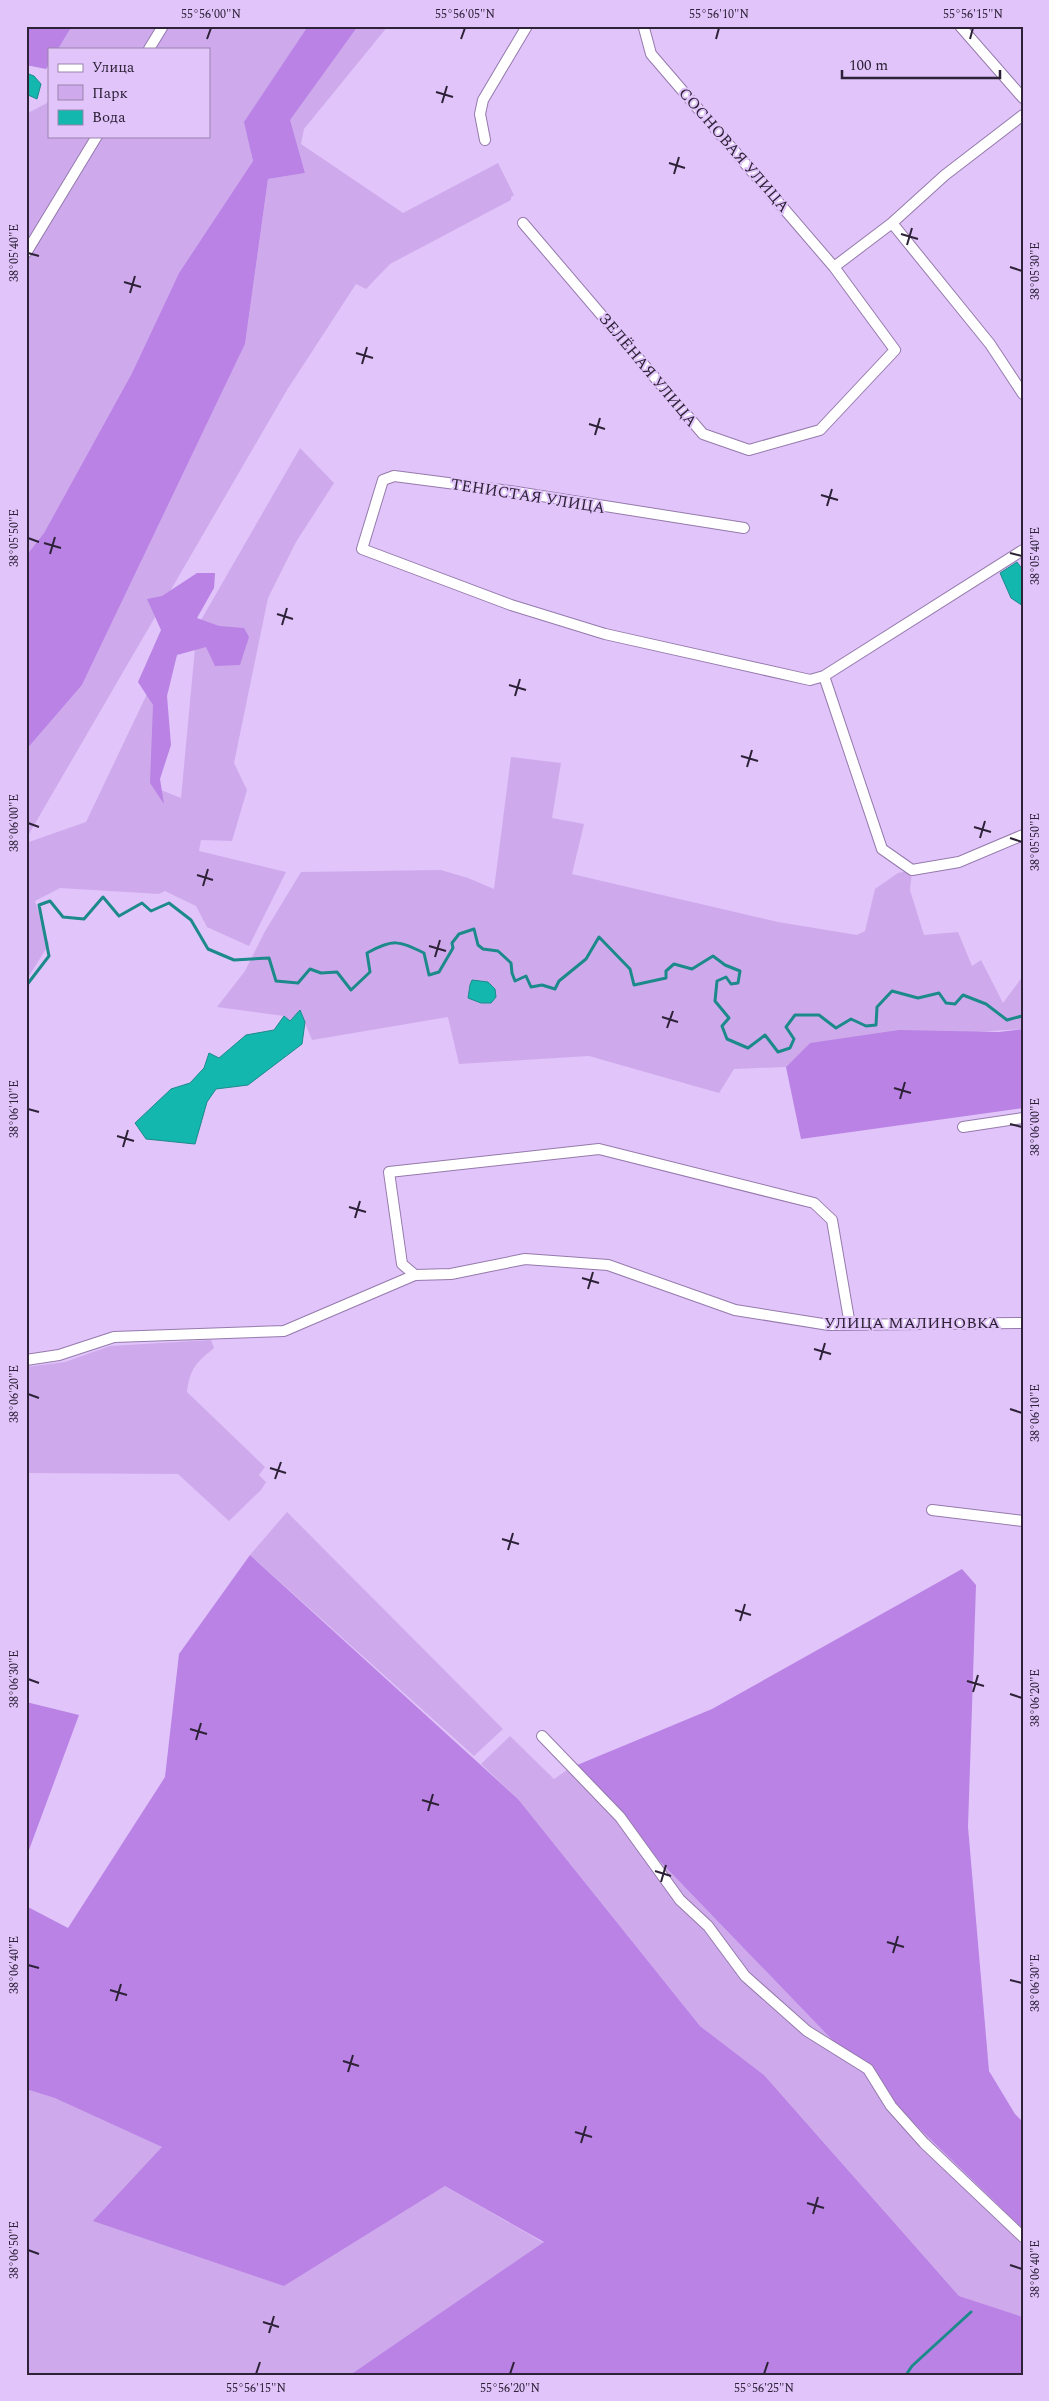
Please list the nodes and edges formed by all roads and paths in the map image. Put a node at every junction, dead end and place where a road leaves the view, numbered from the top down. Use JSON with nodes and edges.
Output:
{"nodes":[{"id":1,"x":163,"y":26,"type":"edge"},
{"id":2,"x":527,"y":26,"type":"edge"},
{"id":3,"x":960,"y":26,"type":"edge"},
{"id":4,"x":644,"y":28,"type":"dead end"},
{"id":5,"x":150,"y":48,"type":"edge"},
{"id":6,"x":1023,"y":98,"type":"edge"},
{"id":7,"x":1023,"y":115,"type":"edge"},
{"id":8,"x":96,"y":138,"type":"edge"},
{"id":9,"x":485,"y":140,"type":"dead end"},
{"id":10,"x":522,"y":223,"type":"dead end"},
{"id":11,"x":892,"y":223,"type":"junction"},
{"id":12,"x":26,"y":253,"type":"edge"},
{"id":13,"x":834,"y":267,"type":"junction"},
{"id":14,"x":1023,"y":394,"type":"edge"},
{"id":15,"x":744,"y":528,"type":"dead end"},
{"id":16,"x":1023,"y":550,"type":"edge"},
{"id":17,"x":824,"y":676,"type":"junction"},
{"id":18,"x":1023,"y":835,"type":"edge"},
{"id":19,"x":1023,"y":1118,"type":"edge"},
{"id":20,"x":964,"y":1127,"type":"dead end"},
{"id":21,"x":415,"y":1275,"type":"junction"},
{"id":22,"x":1023,"y":1323,"type":"edge"},
{"id":23,"x":850,"y":1325,"type":"junction"},
{"id":24,"x":26,"y":1360,"type":"edge"},
{"id":25,"x":932,"y":1510,"type":"dead end"},
{"id":26,"x":1023,"y":1521,"type":"edge"},
{"id":27,"x":542,"y":1736,"type":"dead end"},
{"id":28,"x":1023,"y":2236,"type":"edge"}],
"edges":[{"from":1,"to":5,"type":"street"},
{"from":2,"to":9,"type":"street"},
{"from":3,"to":6,"type":"street"},
{"from":4,"to":13,"type":"street","name":"СОСНОВАЯ УЛИЦА"},
{"from":7,"to":11,"type":"street"},
{"from":8,"to":12,"type":"street"},
{"from":10,"to":13,"type":"street","name":"ЗЕЛЁНАЯ УЛИЦА"},
{"from":11,"to":13,"type":"street"},
{"from":11,"to":14,"type":"street"},
{"from":15,"to":17,"type":"street","name":"ТЕНИСТАЯ УЛИЦА"},
{"from":16,"to":17,"type":"street"},
{"from":17,"to":18,"type":"street"},
{"from":19,"to":20,"type":"street"},
{"from":21,"to":23,"type":"street","name":"УЛИЦА МАЛИНОВКА"},
{"from":21,"to":23,"type":"street"},
{"from":21,"to":24,"type":"street"},
{"from":22,"to":23,"type":"street","name":"УЛИЦА МАЛИНОВКА"},
{"from":25,"to":26,"type":"street"},
{"from":27,"to":28,"type":"street"}]}
